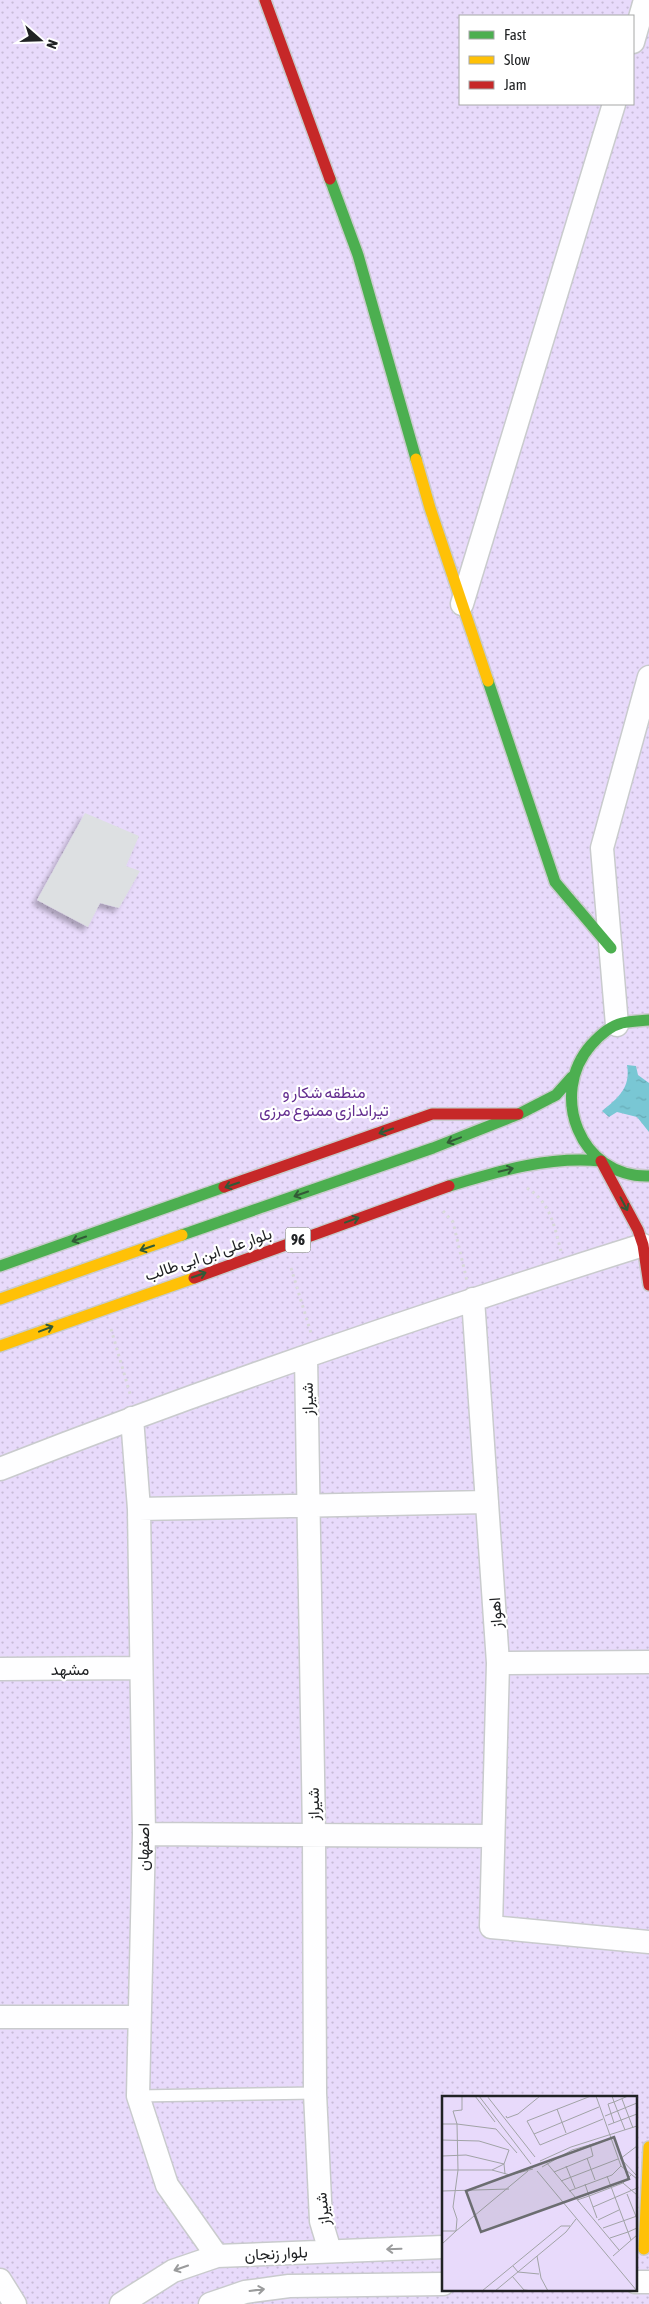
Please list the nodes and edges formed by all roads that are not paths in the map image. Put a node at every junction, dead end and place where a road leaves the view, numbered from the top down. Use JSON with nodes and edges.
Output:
{"nodes":[{"id":1,"x":265,"y":0,"type":"edge"},
{"id":2,"x":646,"y":0,"type":"edge"},
{"id":3,"x":634,"y":39,"type":"edge"},
{"id":4,"x":614,"y":105,"type":"edge"},
{"id":5,"x":462,"y":604,"type":"junction"},
{"id":6,"x":649,"y":677,"type":"edge"},
{"id":7,"x":611,"y":948,"type":"junction"},
{"id":8,"x":649,"y":1020,"type":"edge"},
{"id":9,"x":617,"y":1024,"type":"junction"},
{"id":10,"x":572,"y":1076,"type":"junction"},
{"id":11,"x":519,"y":1114,"type":"junction"},
{"id":12,"x":601,"y":1161,"type":"junction"},
{"id":13,"x":649,"y":1176,"type":"edge"},
{"id":14,"x":643,"y":1245,"type":"junction"},
{"id":15,"x":0,"y":1266,"type":"edge"},
{"id":16,"x":649,"y":1285,"type":"edge"},
{"id":17,"x":470,"y":1292,"type":"junction"},
{"id":18,"x":0,"y":1299,"type":"edge"},
{"id":19,"x":0,"y":1346,"type":"edge"},
{"id":20,"x":309,"y":1346,"type":"junction"},
{"id":21,"x":132,"y":1409,"type":"junction"},
{"id":22,"x":0,"y":1469,"type":"edge"},
{"id":23,"x":487,"y":1502,"type":"junction"},
{"id":24,"x":308,"y":1506,"type":"junction"},
{"id":25,"x":139,"y":1509,"type":"junction"},
{"id":26,"x":649,"y":1662,"type":"edge"},
{"id":27,"x":498,"y":1663,"type":"junction"},
{"id":28,"x":140,"y":1668,"type":"junction"},
{"id":29,"x":0,"y":1669,"type":"edge"},
{"id":30,"x":144,"y":1834,"type":"junction"},
{"id":31,"x":314,"y":1834,"type":"junction"},
{"id":32,"x":493,"y":1836,"type":"junction"},
{"id":33,"x":649,"y":1942,"type":"edge"},
{"id":34,"x":0,"y":2017,"type":"edge"},
{"id":35,"x":139,"y":2017,"type":"junction"},
{"id":36,"x":316,"y":2093,"type":"junction"},
{"id":37,"x":138,"y":2096,"type":"junction"},
{"id":38,"x":649,"y":2147,"type":"edge"},
{"id":39,"x":442,"y":2247,"type":"edge"},
{"id":40,"x":643,"y":2249,"type":"edge"},
{"id":41,"x":330,"y":2251,"type":"junction"},
{"id":42,"x":217,"y":2256,"type":"junction"},
{"id":43,"x":0,"y":2280,"type":"edge"},
{"id":44,"x":636,"y":2282,"type":"edge"},
{"id":45,"x":649,"y":2282,"type":"edge"},
{"id":46,"x":442,"y":2284,"type":"edge"},
{"id":47,"x":312,"y":2295,"type":"edge"},
{"id":48,"x":15,"y":2304,"type":"edge"},
{"id":49,"x":121,"y":2304,"type":"edge"},
{"id":50,"x":210,"y":2304,"type":"edge"}],
"edges":[{"from":1,"to":5,"type":"main road"},
{"from":2,"to":3,"type":"street"},
{"from":4,"to":5,"type":"street"},
{"from":5,"to":7,"type":"main road"},
{"from":6,"to":7,"type":"street"},
{"from":7,"to":9,"type":"street"},
{"from":8,"to":9,"type":"main road","number":"96"},
{"from":9,"to":10,"type":"main road","number":"96"},
{"from":10,"to":11,"type":"main road","name":"بلوار علی ابن ابی طالب","number":"96"},
{"from":10,"to":12,"type":"main road","number":"96"},
{"from":11,"to":15,"type":"main road","one_way":true},
{"from":11,"to":18,"type":"main road","name":"بلوار علی ابن ابی طالب","number":"96","one_way":true},
{"from":12,"to":13,"type":"main road","number":"96"},
{"from":12,"to":14,"type":"main road","one_way":true},
{"from":19,"to":12,"type":"main road","name":"بلوار علی ابن ابی طالب","number":"96","one_way":true},
{"from":14,"to":16,"type":"main road"},
{"from":14,"to":17,"type":"street"},
{"from":17,"to":20,"type":"street"},
{"from":17,"to":23,"type":"street","name":"اهواز"},
{"from":20,"to":21,"type":"street"},
{"from":20,"to":24,"type":"street","name":"شیراز"},
{"from":21,"to":22,"type":"street"},
{"from":21,"to":25,"type":"street","name":"اصفهان"},
{"from":23,"to":24,"type":"street"},
{"from":23,"to":27,"type":"street","name":"اهواز"},
{"from":24,"to":25,"type":"street"},
{"from":24,"to":31,"type":"street","name":"شیراز"},
{"from":25,"to":28,"type":"street","name":"اصفهان"},
{"from":26,"to":27,"type":"street"},
{"from":27,"to":32,"type":"street","name":"اهواز"},
{"from":28,"to":29,"type":"street","name":"مشهد"},
{"from":28,"to":30,"type":"street","name":"اصفهان"},
{"from":30,"to":31,"type":"street"},
{"from":30,"to":35,"type":"street","name":"اصفهان"},
{"from":31,"to":32,"type":"street"},
{"from":31,"to":36,"type":"street","name":"شیراز"},
{"from":32,"to":33,"type":"street","name":"اهواز"},
{"from":34,"to":35,"type":"street"},
{"from":35,"to":37,"type":"street","name":"اصفهان"},
{"from":36,"to":37,"type":"lane"},
{"from":36,"to":41,"type":"street","name":"شیراز"},
{"from":37,"to":42,"type":"street","name":"اصفهان"},
{"from":38,"to":40,"type":"main road"},
{"from":39,"to":41,"type":"street","name":"بلوار زنجان","one_way":true},
{"from":41,"to":42,"type":"street","name":"بلوار زنجان"},
{"from":42,"to":49,"type":"street","name":"بلوار زنجان","one_way":true},
{"from":43,"to":48,"type":"street"},
{"from":44,"to":45,"type":"street"},
{"from":46,"to":47,"type":"street"},
{"from":50,"to":47,"type":"street","one_way":true}]}
